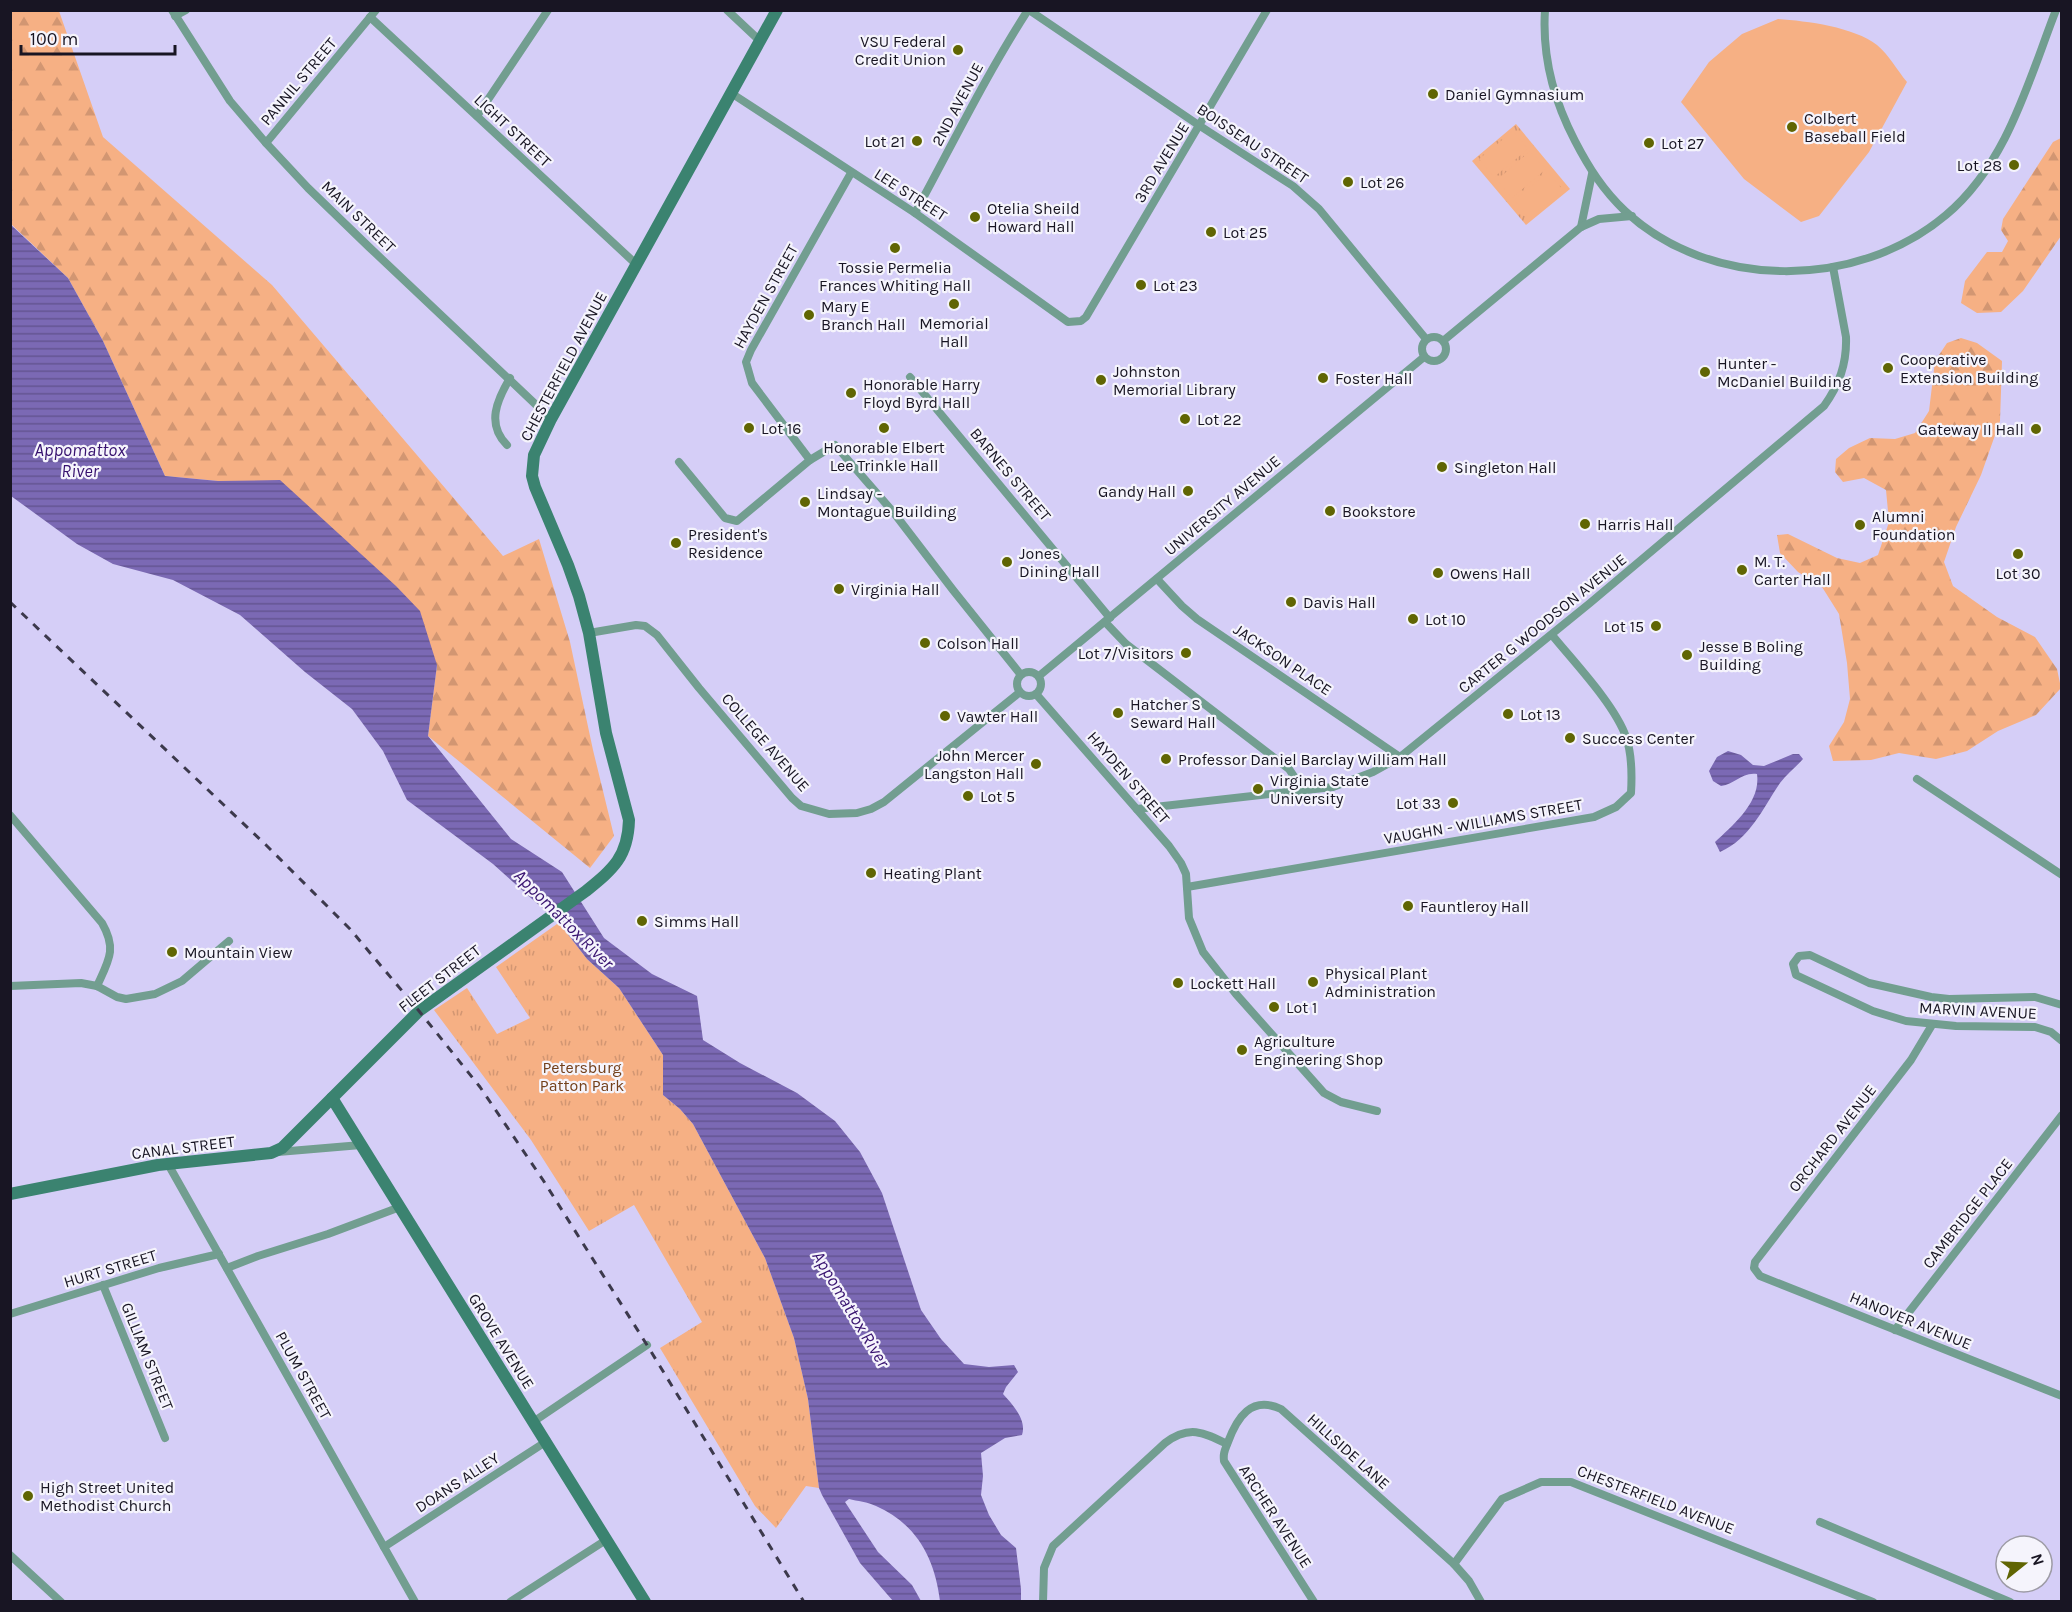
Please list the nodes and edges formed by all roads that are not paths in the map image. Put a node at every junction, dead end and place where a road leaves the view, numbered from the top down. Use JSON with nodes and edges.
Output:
{"nodes":[{"id":1,"x":186,"y":10,"type":"edge"},
{"id":2,"x":548,"y":10,"type":"edge"},
{"id":3,"x":727,"y":10,"type":"edge"},
{"id":4,"x":777,"y":10,"type":"edge"},
{"id":5,"x":1029,"y":10,"type":"edge"},
{"id":6,"x":1267,"y":10,"type":"edge"},
{"id":7,"x":1545,"y":10,"type":"edge"},
{"id":8,"x":2056,"y":10,"type":"edge"},
{"id":9,"x":174,"y":13,"type":"edge"},
{"id":10,"x":373,"y":14,"type":"edge"},
{"id":11,"x":760,"y":41,"type":"junction"},
{"id":12,"x":731,"y":93,"type":"junction"},
{"id":13,"x":477,"y":116,"type":"junction"},
{"id":14,"x":1200,"y":126,"type":"junction"},
{"id":15,"x":266,"y":143,"type":"junction"},
{"id":16,"x":851,"y":173,"type":"junction"},
{"id":17,"x":1592,"y":174,"type":"junction"},
{"id":18,"x":915,"y":213,"type":"junction"},
{"id":19,"x":1632,"y":216,"type":"junction"},
{"id":20,"x":1581,"y":227,"type":"junction"},
{"id":21,"x":636,"y":264,"type":"junction"},
{"id":22,"x":1833,"y":267,"type":"junction"},
{"id":23,"x":1074,"y":322,"type":"joint"},
{"id":24,"x":1426,"y":339,"type":"junction"},
{"id":25,"x":1443,"y":341,"type":"junction"},
{"id":26,"x":1424,"y":357,"type":"junction"},
{"id":27,"x":910,"y":377,"type":"dead end"},
{"id":28,"x":510,"y":378,"type":"junction"},
{"id":29,"x":551,"y":419,"type":"junction"},
{"id":30,"x":507,"y":445,"type":"dead end"},
{"id":31,"x":810,"y":460,"type":"junction"},
{"id":32,"x":679,"y":462,"type":"dead end"},
{"id":33,"x":1157,"y":579,"type":"junction"},
{"id":34,"x":1107,"y":620,"type":"junction"},
{"id":35,"x":589,"y":633,"type":"junction"},
{"id":36,"x":1552,"y":635,"type":"junction"},
{"id":37,"x":1021,"y":675,"type":"junction"},
{"id":38,"x":1039,"y":676,"type":"junction"},
{"id":39,"x":1020,"y":692,"type":"junction"},
{"id":40,"x":1036,"y":694,"type":"junction"},
{"id":41,"x":1400,"y":757,"type":"junction"},
{"id":42,"x":1917,"y":779,"type":"dead end"},
{"id":43,"x":1303,"y":790,"type":"junction"},
{"id":44,"x":1137,"y":810,"type":"junction"},
{"id":45,"x":10,"y":815,"type":"edge"},
{"id":46,"x":2061,"y":875,"type":"edge"},
{"id":47,"x":1187,"y":886,"type":"junction"},
{"id":48,"x":586,"y":891,"type":"joint"},
{"id":49,"x":229,"y":941,"type":"dead end"},
{"id":50,"x":10,"y":986,"type":"edge"},
{"id":51,"x":97,"y":986,"type":"junction"},
{"id":52,"x":2061,"y":1005,"type":"edge"},
{"id":53,"x":1932,"y":1025,"type":"junction"},
{"id":54,"x":2061,"y":1041,"type":"edge"},
{"id":55,"x":332,"y":1098,"type":"junction"},
{"id":56,"x":1377,"y":1111,"type":"dead end"},
{"id":57,"x":2061,"y":1115,"type":"edge"},
{"id":58,"x":361,"y":1145,"type":"junction"},
{"id":59,"x":271,"y":1153,"type":"junction"},
{"id":60,"x":168,"y":1164,"type":"junction"},
{"id":61,"x":10,"y":1194,"type":"edge"},
{"id":62,"x":400,"y":1207,"type":"junction"},
{"id":63,"x":219,"y":1254,"type":"junction"},
{"id":64,"x":226,"y":1268,"type":"junction"},
{"id":65,"x":1754,"y":1268,"type":"joint"},
{"id":66,"x":103,"y":1285,"type":"junction"},
{"id":67,"x":10,"y":1314,"type":"edge"},
{"id":68,"x":1895,"y":1330,"type":"junction"},
{"id":69,"x":647,"y":1345,"type":"dead end"},
{"id":70,"x":2061,"y":1396,"type":"edge"},
{"id":71,"x":533,"y":1422,"type":"junction"},
{"id":72,"x":165,"y":1438,"type":"dead end"},
{"id":73,"x":547,"y":1441,"type":"junction"},
{"id":74,"x":1227,"y":1444,"type":"junction"},
{"id":75,"x":1820,"y":1522,"type":"dead end"},
{"id":76,"x":606,"y":1540,"type":"junction"},
{"id":77,"x":384,"y":1547,"type":"junction"},
{"id":78,"x":10,"y":1555,"type":"edge"},
{"id":79,"x":1454,"y":1564,"type":"junction"},
{"id":80,"x":61,"y":1602,"type":"edge"},
{"id":81,"x":415,"y":1602,"type":"edge"},
{"id":82,"x":510,"y":1602,"type":"edge"},
{"id":83,"x":645,"y":1602,"type":"edge"},
{"id":84,"x":1043,"y":1602,"type":"edge"},
{"id":85,"x":1314,"y":1602,"type":"edge"},
{"id":86,"x":1480,"y":1602,"type":"edge"},
{"id":87,"x":1873,"y":1602,"type":"edge"},
{"id":88,"x":2010,"y":1602,"type":"edge"}],
"edges":[{"from":1,"to":9,"type":"street"},
{"from":2,"to":13,"type":"street"},
{"from":3,"to":11,"type":"street"},
{"from":4,"to":11,"type":"main road","name":"CHESTERFIELD AVENUE"},
{"from":5,"to":14,"type":"street","name":"BOISSEAU STREET"},
{"from":5,"to":18,"type":"street","name":"2ND AVENUE"},
{"from":6,"to":14,"type":"street","name":"3RD AVENUE"},
{"from":7,"to":17,"type":"street"},
{"from":8,"to":22,"type":"street"},
{"from":9,"to":15,"type":"street","name":"MAIN STREET"},
{"from":10,"to":13,"type":"street","name":"LIGHT STREET"},
{"from":10,"to":15,"type":"street","name":"PANNIL STREET"},
{"from":11,"to":12,"type":"main road","name":"CHESTERFIELD AVENUE"},
{"from":12,"to":16,"type":"street","name":"LEE STREET"},
{"from":12,"to":21,"type":"main road","name":"CHESTERFIELD AVENUE"},
{"from":13,"to":21,"type":"street","name":"LIGHT STREET"},
{"from":14,"to":23,"type":"street","name":"3RD AVENUE"},
{"from":14,"to":24,"type":"street","name":"BOISSEAU STREET"},
{"from":15,"to":28,"type":"street","name":"MAIN STREET"},
{"from":16,"to":18,"type":"street","name":"LEE STREET"},
{"from":16,"to":31,"type":"street","name":"HAYDEN STREET"},
{"from":17,"to":19,"type":"street"},
{"from":17,"to":20,"type":"street"},
{"from":18,"to":23,"type":"street","name":"LEE STREET"},
{"from":19,"to":20,"type":"street","name":"UNIVERSITY AVENUE"},
{"from":19,"to":22,"type":"street"},
{"from":20,"to":25,"type":"street","name":"UNIVERSITY AVENUE"},
{"from":21,"to":29,"type":"main road","name":"CHESTERFIELD AVENUE"},
{"from":22,"to":36,"type":"street","name":"CARTER G WOODSON AVENUE"},
{"from":24,"to":25,"type":"street"},
{"from":24,"to":26,"type":"street"},
{"from":25,"to":26,"type":"street","name":"UNIVERSITY AVENUE"},
{"from":26,"to":33,"type":"street","name":"UNIVERSITY AVENUE"},
{"from":27,"to":34,"type":"street","name":"BARNES STREET"},
{"from":28,"to":29,"type":"street","name":"MAIN STREET"},
{"from":28,"to":30,"type":"street"},
{"from":29,"to":35,"type":"main road","name":"CHESTERFIELD AVENUE"},
{"from":31,"to":32,"type":"street"},
{"from":31,"to":37,"type":"street"},
{"from":33,"to":34,"type":"street","name":"UNIVERSITY AVENUE"},
{"from":33,"to":41,"type":"street","name":"JACKSON PLACE"},
{"from":34,"to":38,"type":"street","name":"UNIVERSITY AVENUE"},
{"from":34,"to":43,"type":"street","name":"BARNES STREET"},
{"from":35,"to":39,"type":"street","name":"COLLEGE AVENUE"},
{"from":35,"to":48,"type":"main road","name":"CHESTERFIELD AVENUE"},
{"from":36,"to":41,"type":"street","name":"CARTER G WOODSON AVENUE"},
{"from":36,"to":47,"type":"street","name":"VAUGHN - WILLIAMS STREET"},
{"from":37,"to":38,"type":"street"},
{"from":37,"to":39,"type":"street"},
{"from":38,"to":40,"type":"street"},
{"from":39,"to":40,"type":"street"},
{"from":40,"to":44,"type":"street","name":"HAYDEN STREET"},
{"from":41,"to":43,"type":"street","name":"CARTER G WOODSON AVENUE"},
{"from":42,"to":46,"type":"street"},
{"from":43,"to":44,"type":"street","name":"CARTER G WOODSON AVENUE"},
{"from":44,"to":47,"type":"street","name":"HAYDEN STREET"},
{"from":45,"to":51,"type":"street"},
{"from":47,"to":56,"type":"street","name":"HAYDEN STREET"},
{"from":48,"to":55,"type":"main road","name":"FLEET STREET"},
{"from":49,"to":51,"type":"street"},
{"from":50,"to":51,"type":"street"},
{"from":52,"to":53,"type":"street","name":"MARVIN AVENUE"},
{"from":53,"to":54,"type":"street","name":"MARVIN AVENUE"},
{"from":53,"to":65,"type":"street","name":"ORCHARD AVENUE"},
{"from":55,"to":58,"type":"main road","name":"GROVE AVENUE"},
{"from":55,"to":59,"type":"main road","name":"FLEET STREET"},
{"from":57,"to":68,"type":"street","name":"CAMBRIDGE PLACE"},
{"from":58,"to":59,"type":"street","name":"CANAL STREET"},
{"from":58,"to":62,"type":"main road","name":"GROVE AVENUE"},
{"from":59,"to":60,"type":"main road","name":"CANAL STREET"},
{"from":60,"to":61,"type":"main road","name":"CANAL STREET"},
{"from":60,"to":63,"type":"street","name":"PLUM STREET"},
{"from":62,"to":64,"type":"street"},
{"from":62,"to":71,"type":"main road","name":"GROVE AVENUE"},
{"from":63,"to":64,"type":"street","name":"PLUM STREET"},
{"from":63,"to":66,"type":"street","name":"HURT STREET"},
{"from":64,"to":77,"type":"street","name":"PLUM STREET"},
{"from":65,"to":68,"type":"street","name":"HANOVER AVENUE"},
{"from":66,"to":67,"type":"street","name":"HURT STREET"},
{"from":66,"to":72,"type":"street","name":"GILLIAM STREET"},
{"from":68,"to":70,"type":"street","name":"HANOVER AVENUE"},
{"from":69,"to":71,"type":"street"},
{"from":71,"to":73,"type":"main road","name":"GROVE AVENUE"},
{"from":73,"to":76,"type":"main road","name":"GROVE AVENUE"},
{"from":73,"to":77,"type":"street","name":"DOANS ALLEY"},
{"from":74,"to":79,"type":"street","name":"HILLSIDE LANE"},
{"from":74,"to":84,"type":"street"},
{"from":74,"to":85,"type":"street","name":"ARCHER AVENUE"},
{"from":75,"to":88,"type":"street"},
{"from":76,"to":82,"type":"street"},
{"from":76,"to":83,"type":"main road","name":"GROVE AVENUE"},
{"from":77,"to":81,"type":"street","name":"PLUM STREET"},
{"from":78,"to":80,"type":"street"},
{"from":79,"to":86,"type":"street","name":"HILLSIDE LANE"},
{"from":79,"to":87,"type":"street","name":"CHESTERFIELD AVENUE"}]}
